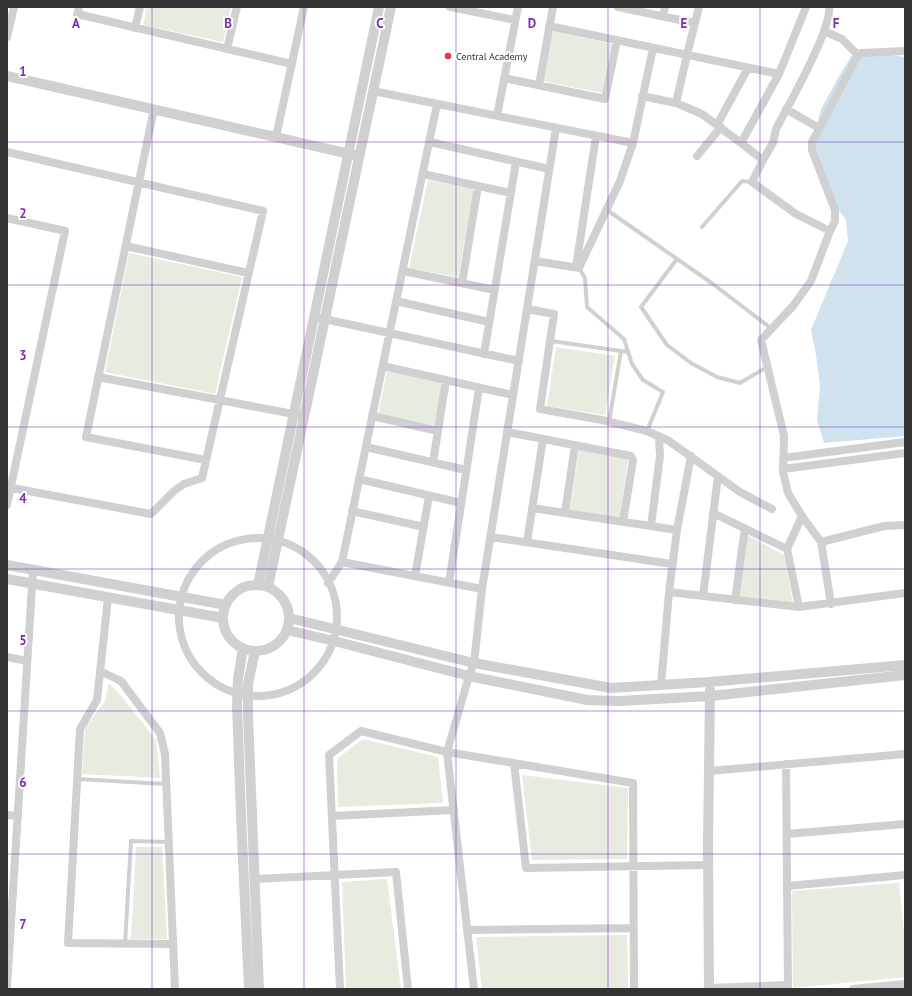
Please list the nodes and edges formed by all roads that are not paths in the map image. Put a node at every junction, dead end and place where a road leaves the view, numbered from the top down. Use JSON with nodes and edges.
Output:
{"nodes":[{"id":1,"x":14,"y":7,"type":"edge"},
{"id":2,"x":79,"y":7,"type":"edge"},
{"id":3,"x":140,"y":7,"type":"edge"},
{"id":4,"x":237,"y":7,"type":"edge"},
{"id":5,"x":304,"y":7,"type":"edge"},
{"id":6,"x":379,"y":7,"type":"edge"},
{"id":7,"x":391,"y":7,"type":"edge"},
{"id":8,"x":454,"y":7,"type":"edge"},
{"id":9,"x":518,"y":7,"type":"edge"},
{"id":10,"x":552,"y":7,"type":"edge"},
{"id":11,"x":618,"y":7,"type":"edge"},
{"id":12,"x":665,"y":7,"type":"edge"},
{"id":13,"x":699,"y":7,"type":"edge"},
{"id":14,"x":806,"y":7,"type":"edge"},
{"id":15,"x":829,"y":7,"type":"edge"},
{"id":16,"x":663,"y":16,"type":"junction"},
{"id":17,"x":515,"y":20,"type":"junction"},
{"id":18,"x":695,"y":23,"type":"junction"},
{"id":19,"x":549,"y":26,"type":"junction"},
{"id":20,"x":135,"y":28,"type":"junction"},
{"id":21,"x":824,"y":31,"type":"junction"},
{"id":22,"x":7,"y":37,"type":"edge"},
{"id":23,"x":617,"y":40,"type":"junction"},
{"id":24,"x":653,"y":48,"type":"junction"},
{"id":25,"x":227,"y":49,"type":"junction"},
{"id":26,"x":905,"y":51,"type":"edge"},
{"id":27,"x":687,"y":55,"type":"junction"},
{"id":28,"x":858,"y":55,"type":"junction"},
{"id":29,"x":292,"y":64,"type":"junction"},
{"id":30,"x":748,"y":68,"type":"junction"},
{"id":31,"x":779,"y":74,"type":"junction"},
{"id":32,"x":7,"y":76,"type":"edge"},
{"id":33,"x":504,"y":78,"type":"junction"},
{"id":34,"x":538,"y":85,"type":"junction"},
{"id":35,"x":373,"y":91,"type":"junction"},
{"id":36,"x":642,"y":96,"type":"junction"},
{"id":37,"x":676,"y":102,"type":"junction"},
{"id":38,"x":437,"y":104,"type":"junction"},
{"id":39,"x":154,"y":109,"type":"junction"},
{"id":40,"x":786,"y":109,"type":"junction"},
{"id":41,"x":496,"y":116,"type":"junction"},
{"id":42,"x":719,"y":126,"type":"junction"},
{"id":43,"x":556,"y":128,"type":"junction"},
{"id":44,"x":819,"y":128,"type":"junction"},
{"id":45,"x":596,"y":136,"type":"junction"},
{"id":46,"x":276,"y":137,"type":"junction"},
{"id":47,"x":430,"y":142,"type":"junction"},
{"id":48,"x":633,"y":143,"type":"junction"},
{"id":49,"x":741,"y":143,"type":"junction"},
{"id":50,"x":7,"y":152,"type":"edge"},
{"id":51,"x":354,"y":155,"type":"junction"},
{"id":52,"x":697,"y":156,"type":"dead end"},
{"id":53,"x":763,"y":160,"type":"junction"},
{"id":54,"x":516,"y":162,"type":"junction"},
{"id":55,"x":550,"y":169,"type":"junction"},
{"id":56,"x":423,"y":174,"type":"junction"},
{"id":57,"x":752,"y":182,"type":"junction"},
{"id":58,"x":139,"y":183,"type":"junction"},
{"id":59,"x":478,"y":186,"type":"junction"},
{"id":60,"x":511,"y":193,"type":"junction"},
{"id":61,"x":607,"y":210,"type":"junction"},
{"id":62,"x":7,"y":218,"type":"edge"},
{"id":63,"x":702,"y":228,"type":"dead end"},
{"id":64,"x":830,"y":231,"type":"junction"},
{"id":65,"x":126,"y":246,"type":"junction"},
{"id":66,"x":677,"y":259,"type":"junction"},
{"id":67,"x":535,"y":261,"type":"junction"},
{"id":68,"x":577,"y":267,"type":"junction"},
{"id":69,"x":403,"y":270,"type":"junction"},
{"id":70,"x":248,"y":273,"type":"junction"},
{"id":71,"x":462,"y":283,"type":"junction"},
{"id":72,"x":494,"y":290,"type":"junction"},
{"id":73,"x":396,"y":301,"type":"junction"},
{"id":74,"x":527,"y":309,"type":"junction"},
{"id":75,"x":320,"y":318,"type":"junction"},
{"id":76,"x":489,"y":322,"type":"junction"},
{"id":77,"x":772,"y":329,"type":"junction"},
{"id":78,"x":390,"y":333,"type":"junction"},
{"id":79,"x":551,"y":341,"type":"junction"},
{"id":80,"x":621,"y":351,"type":"junction"},
{"id":81,"x":628,"y":352,"type":"junction"},
{"id":82,"x":484,"y":354,"type":"junction"},
{"id":83,"x":519,"y":361,"type":"junction"},
{"id":84,"x":383,"y":366,"type":"junction"},
{"id":85,"x":768,"y":366,"type":"junction"},
{"id":86,"x":98,"y":377,"type":"junction"},
{"id":87,"x":446,"y":380,"type":"junction"},
{"id":88,"x":479,"y":388,"type":"junction"},
{"id":89,"x":513,"y":395,"type":"junction"},
{"id":90,"x":219,"y":400,"type":"junction"},
{"id":91,"x":299,"y":415,"type":"junction"},
{"id":92,"x":372,"y":416,"type":"junction"},
{"id":93,"x":609,"y":422,"type":"junction"},
{"id":94,"x":438,"y":431,"type":"junction"},
{"id":95,"x":647,"y":431,"type":"junction"},
{"id":96,"x":507,"y":432,"type":"junction"},
{"id":97,"x":659,"y":438,"type":"junction"},
{"id":98,"x":543,"y":439,"type":"junction"},
{"id":99,"x":905,"y":442,"type":"edge"},
{"id":100,"x":575,"y":445,"type":"junction"},
{"id":101,"x":366,"y":447,"type":"junction"},
{"id":102,"x":905,"y":453,"type":"edge"},
{"id":103,"x":691,"y":456,"type":"junction"},
{"id":104,"x":783,"y":458,"type":"junction"},
{"id":105,"x":206,"y":460,"type":"junction"},
{"id":106,"x":433,"y":462,"type":"junction"},
{"id":107,"x":783,"y":469,"type":"junction"},
{"id":108,"x":466,"y":470,"type":"junction"},
{"id":109,"x":718,"y":476,"type":"junction"},
{"id":110,"x":359,"y":479,"type":"junction"},
{"id":111,"x":9,"y":487,"type":"edge"},
{"id":112,"x":429,"y":496,"type":"junction"},
{"id":113,"x":461,"y":504,"type":"junction"},
{"id":114,"x":7,"y":505,"type":"edge"},
{"id":115,"x":532,"y":508,"type":"junction"},
{"id":116,"x":772,"y":509,"type":"dead end"},
{"id":117,"x":352,"y":511,"type":"junction"},
{"id":118,"x":565,"y":513,"type":"junction"},
{"id":119,"x":714,"y":513,"type":"junction"},
{"id":120,"x":802,"y":516,"type":"junction"},
{"id":121,"x":623,"y":522,"type":"junction"},
{"id":122,"x":905,"y":525,"type":"edge"},
{"id":123,"x":651,"y":526,"type":"junction"},
{"id":124,"x":424,"y":527,"type":"junction"},
{"id":125,"x":745,"y":528,"type":"junction"},
{"id":126,"x":677,"y":530,"type":"junction"},
{"id":127,"x":491,"y":537,"type":"junction"},
{"id":128,"x":273,"y":540,"type":"junction"},
{"id":129,"x":527,"y":542,"type":"junction"},
{"id":130,"x":821,"y":542,"type":"junction"},
{"id":131,"x":787,"y":549,"type":"junction"},
{"id":132,"x":342,"y":562,"type":"junction"},
{"id":133,"x":672,"y":564,"type":"junction"},
{"id":134,"x":7,"y":566,"type":"edge"},
{"id":135,"x":32,"y":570,"type":"junction"},
{"id":136,"x":415,"y":576,"type":"junction"},
{"id":137,"x":7,"y":579,"type":"edge"},
{"id":138,"x":328,"y":583,"type":"junction"},
{"id":139,"x":449,"y":583,"type":"junction"},
{"id":140,"x":32,"y":584,"type":"junction"},
{"id":141,"x":263,"y":586,"type":"junction"},
{"id":142,"x":482,"y":589,"type":"junction"},
{"id":143,"x":669,"y":592,"type":"junction"},
{"id":144,"x":905,"y":593,"type":"edge"},
{"id":145,"x":181,"y":596,"type":"junction"},
{"id":146,"x":703,"y":596,"type":"junction"},
{"id":147,"x":108,"y":598,"type":"junction"},
{"id":148,"x":735,"y":600,"type":"junction"},
{"id":149,"x":831,"y":604,"type":"junction"},
{"id":150,"x":226,"y":605,"type":"junction"},
{"id":151,"x":799,"y":607,"type":"junction"},
{"id":152,"x":179,"y":610,"type":"junction"},
{"id":153,"x":223,"y":618,"type":"junction"},
{"id":154,"x":289,"y":618,"type":"junction"},
{"id":155,"x":287,"y":630,"type":"junction"},
{"id":156,"x":338,"y":630,"type":"junction"},
{"id":157,"x":334,"y":641,"type":"junction"},
{"id":158,"x":243,"y":648,"type":"junction"},
{"id":159,"x":255,"y":650,"type":"junction"},
{"id":160,"x":7,"y":657,"type":"edge"},
{"id":161,"x":27,"y":662,"type":"junction"},
{"id":162,"x":474,"y":663,"type":"junction"},
{"id":163,"x":905,"y":665,"type":"edge"},
{"id":164,"x":100,"y":671,"type":"junction"},
{"id":165,"x":905,"y":675,"type":"edge"},
{"id":166,"x":469,"y":676,"type":"junction"},
{"id":167,"x":709,"y":682,"type":"junction"},
{"id":168,"x":661,"y":685,"type":"junction"},
{"id":169,"x":243,"y":695,"type":"junction"},
{"id":170,"x":711,"y":696,"type":"junction"},
{"id":171,"x":448,"y":752,"type":"junction"},
{"id":172,"x":905,"y":754,"type":"edge"},
{"id":173,"x":514,"y":763,"type":"junction"},
{"id":174,"x":786,"y":764,"type":"junction"},
{"id":175,"x":709,"y":770,"type":"junction"},
{"id":176,"x":77,"y":779,"type":"junction"},
{"id":177,"x":166,"y":784,"type":"junction"},
{"id":178,"x":454,"y":810,"type":"junction"},
{"id":179,"x":7,"y":815,"type":"edge"},
{"id":180,"x":18,"y":816,"type":"junction"},
{"id":181,"x":332,"y":816,"type":"junction"},
{"id":182,"x":905,"y":824,"type":"edge"},
{"id":183,"x":787,"y":834,"type":"junction"},
{"id":184,"x":168,"y":842,"type":"junction"},
{"id":185,"x":708,"y":865,"type":"junction"},
{"id":186,"x":634,"y":866,"type":"junction"},
{"id":187,"x":334,"y":875,"type":"junction"},
{"id":188,"x":905,"y":875,"type":"edge"},
{"id":189,"x":254,"y":879,"type":"junction"},
{"id":190,"x":787,"y":886,"type":"junction"},
{"id":191,"x":634,"y":928,"type":"junction"},
{"id":192,"x":467,"y":930,"type":"junction"},
{"id":193,"x":125,"y":944,"type":"junction"},
{"id":194,"x":172,"y":944,"type":"junction"},
{"id":195,"x":8,"y":960,"type":"edge"},
{"id":196,"x":905,"y":984,"type":"edge"},
{"id":197,"x":7,"y":987,"type":"edge"},
{"id":198,"x":788,"y":987,"type":"edge"},
{"id":199,"x":709,"y":988,"type":"edge"},
{"id":200,"x":175,"y":989,"type":"edge"},
{"id":201,"x":249,"y":989,"type":"edge"},
{"id":202,"x":259,"y":989,"type":"edge"},
{"id":203,"x":340,"y":989,"type":"edge"},
{"id":204,"x":408,"y":989,"type":"edge"},
{"id":205,"x":474,"y":989,"type":"edge"},
{"id":206,"x":634,"y":989,"type":"edge"},
{"id":207,"x":853,"y":989,"type":"edge"}],
"edges":[{"from":1,"to":22,"type":"street"},
{"from":2,"to":20,"type":"street"},
{"from":3,"to":20,"type":"street"},
{"from":4,"to":25,"type":"street"},
{"from":5,"to":29,"type":"street"},
{"from":6,"to":51,"type":"street"},
{"from":7,"to":35,"type":"street"},
{"from":8,"to":17,"type":"street"},
{"from":9,"to":17,"type":"street"},
{"from":10,"to":19,"type":"street"},
{"from":11,"to":16,"type":"street"},
{"from":12,"to":16,"type":"street"},
{"from":13,"to":18,"type":"street"},
{"from":14,"to":31,"type":"street"},
{"from":15,"to":21,"type":"street"},
{"from":16,"to":18,"type":"street"},
{"from":17,"to":33,"type":"street"},
{"from":18,"to":27,"type":"street"},
{"from":19,"to":23,"type":"street"},
{"from":19,"to":34,"type":"street"},
{"from":20,"to":25,"type":"street"},
{"from":21,"to":28,"type":"street"},
{"from":21,"to":40,"type":"street"},
{"from":23,"to":24,"type":"street"},
{"from":23,"to":34,"type":"street"},
{"from":24,"to":27,"type":"street"},
{"from":24,"to":36,"type":"street"},
{"from":25,"to":29,"type":"street"},
{"from":26,"to":28,"type":"street"},
{"from":27,"to":30,"type":"street"},
{"from":27,"to":37,"type":"street"},
{"from":28,"to":44,"type":"street"},
{"from":29,"to":46,"type":"street"},
{"from":30,"to":31,"type":"street"},
{"from":30,"to":42,"type":"street"},
{"from":31,"to":49,"type":"street"},
{"from":32,"to":39,"type":"street"},
{"from":33,"to":34,"type":"street"},
{"from":33,"to":41,"type":"street"},
{"from":35,"to":38,"type":"street"},
{"from":35,"to":51,"type":"street"},
{"from":36,"to":37,"type":"street"},
{"from":36,"to":48,"type":"street"},
{"from":37,"to":42,"type":"street"},
{"from":38,"to":41,"type":"street"},
{"from":38,"to":47,"type":"street"},
{"from":39,"to":46,"type":"street"},
{"from":39,"to":58,"type":"street"},
{"from":40,"to":44,"type":"street"},
{"from":40,"to":53,"type":"street"},
{"from":41,"to":43,"type":"street"},
{"from":42,"to":49,"type":"street"},
{"from":42,"to":52,"type":"street"},
{"from":43,"to":45,"type":"street"},
{"from":43,"to":55,"type":"street"},
{"from":44,"to":64,"type":"street"},
{"from":45,"to":48,"type":"street"},
{"from":45,"to":68,"type":"street"},
{"from":46,"to":51,"type":"street"},
{"from":47,"to":54,"type":"street"},
{"from":47,"to":56,"type":"street"},
{"from":48,"to":61,"type":"street"},
{"from":49,"to":53,"type":"street"},
{"from":50,"to":58,"type":"street"},
{"from":51,"to":75,"type":"street"},
{"from":53,"to":57,"type":"street"},
{"from":54,"to":55,"type":"street"},
{"from":54,"to":60,"type":"street"},
{"from":55,"to":67,"type":"street"},
{"from":56,"to":59,"type":"street"},
{"from":56,"to":69,"type":"street"},
{"from":57,"to":63,"type":"lane"},
{"from":57,"to":64,"type":"street"},
{"from":58,"to":65,"type":"street"},
{"from":58,"to":70,"type":"street"},
{"from":59,"to":60,"type":"street"},
{"from":59,"to":71,"type":"street"},
{"from":60,"to":72,"type":"street"},
{"from":61,"to":66,"type":"lane"},
{"from":61,"to":68,"type":"street"},
{"from":62,"to":111,"type":"street"},
{"from":64,"to":77,"type":"street"},
{"from":65,"to":70,"type":"street"},
{"from":65,"to":86,"type":"street"},
{"from":66,"to":77,"type":"lane"},
{"from":66,"to":85,"type":"lane"},
{"from":67,"to":68,"type":"street"},
{"from":67,"to":74,"type":"street"},
{"from":68,"to":81,"type":"lane"},
{"from":69,"to":71,"type":"street"},
{"from":69,"to":73,"type":"street"},
{"from":70,"to":90,"type":"street"},
{"from":71,"to":72,"type":"street"},
{"from":72,"to":76,"type":"street"},
{"from":73,"to":76,"type":"street"},
{"from":73,"to":78,"type":"street"},
{"from":74,"to":79,"type":"street"},
{"from":74,"to":83,"type":"street"},
{"from":75,"to":78,"type":"street"},
{"from":75,"to":91,"type":"street"},
{"from":76,"to":82,"type":"street"},
{"from":77,"to":85,"type":"street"},
{"from":78,"to":82,"type":"street"},
{"from":78,"to":84,"type":"street"},
{"from":79,"to":80,"type":"lane"},
{"from":79,"to":93,"type":"street"},
{"from":80,"to":81,"type":"lane"},
{"from":80,"to":93,"type":"lane"},
{"from":81,"to":95,"type":"lane"},
{"from":82,"to":83,"type":"street"},
{"from":83,"to":89,"type":"street"},
{"from":84,"to":87,"type":"street"},
{"from":84,"to":92,"type":"street"},
{"from":85,"to":104,"type":"street"},
{"from":86,"to":90,"type":"street"},
{"from":86,"to":105,"type":"street"},
{"from":87,"to":88,"type":"street"},
{"from":87,"to":94,"type":"street"},
{"from":88,"to":89,"type":"street"},
{"from":88,"to":108,"type":"street"},
{"from":89,"to":96,"type":"street"},
{"from":90,"to":91,"type":"street"},
{"from":90,"to":105,"type":"street"},
{"from":91,"to":128,"type":"street"},
{"from":92,"to":94,"type":"street"},
{"from":92,"to":101,"type":"street"},
{"from":93,"to":95,"type":"street"},
{"from":94,"to":106,"type":"street"},
{"from":95,"to":97,"type":"street"},
{"from":96,"to":98,"type":"street"},
{"from":96,"to":127,"type":"street"},
{"from":97,"to":103,"type":"street"},
{"from":97,"to":123,"type":"street"},
{"from":98,"to":100,"type":"street"},
{"from":98,"to":115,"type":"street"},
{"from":99,"to":104,"type":"street"},
{"from":100,"to":118,"type":"street"},
{"from":100,"to":121,"type":"street"},
{"from":101,"to":106,"type":"street"},
{"from":101,"to":110,"type":"street"},
{"from":102,"to":107,"type":"street"},
{"from":103,"to":109,"type":"street"},
{"from":103,"to":126,"type":"street"},
{"from":104,"to":107,"type":"street"},
{"from":105,"to":111,"type":"street"},
{"from":106,"to":108,"type":"street"},
{"from":107,"to":120,"type":"street"},
{"from":108,"to":113,"type":"street"},
{"from":109,"to":116,"type":"street"},
{"from":109,"to":119,"type":"street"},
{"from":110,"to":112,"type":"street"},
{"from":110,"to":117,"type":"street"},
{"from":111,"to":114,"type":"street"},
{"from":112,"to":113,"type":"street"},
{"from":112,"to":124,"type":"street"},
{"from":113,"to":139,"type":"street"},
{"from":115,"to":118,"type":"street"},
{"from":115,"to":129,"type":"street"},
{"from":117,"to":124,"type":"street"},
{"from":117,"to":132,"type":"street"},
{"from":118,"to":121,"type":"street"},
{"from":119,"to":125,"type":"street"},
{"from":119,"to":146,"type":"street"},
{"from":120,"to":130,"type":"street"},
{"from":120,"to":131,"type":"street"},
{"from":121,"to":123,"type":"street"},
{"from":122,"to":130,"type":"street"},
{"from":123,"to":126,"type":"street"},
{"from":124,"to":136,"type":"street"},
{"from":125,"to":131,"type":"street"},
{"from":125,"to":148,"type":"street"},
{"from":126,"to":133,"type":"street"},
{"from":127,"to":129,"type":"street"},
{"from":127,"to":142,"type":"street"},
{"from":128,"to":138,"type":"street"},
{"from":128,"to":141,"type":"street"},
{"from":128,"to":145,"type":"street"},
{"from":129,"to":133,"type":"street"},
{"from":130,"to":149,"type":"street"},
{"from":131,"to":151,"type":"street"},
{"from":132,"to":136,"type":"street"},
{"from":132,"to":138,"type":"street"},
{"from":133,"to":143,"type":"street"},
{"from":134,"to":135,"type":"street"},
{"from":135,"to":140,"type":"street"},
{"from":135,"to":145,"type":"street"},
{"from":136,"to":139,"type":"street"},
{"from":137,"to":140,"type":"street"},
{"from":138,"to":156,"type":"street"},
{"from":139,"to":142,"type":"street"},
{"from":140,"to":147,"type":"street"},
{"from":140,"to":161,"type":"street"},
{"from":141,"to":150,"type":"street"},
{"from":141,"to":154,"type":"street"},
{"from":142,"to":162,"type":"street"},
{"from":143,"to":146,"type":"street"},
{"from":143,"to":168,"type":"street"},
{"from":144,"to":149,"type":"street"},
{"from":145,"to":150,"type":"street"},
{"from":145,"to":152,"type":"street"},
{"from":146,"to":148,"type":"street"},
{"from":147,"to":152,"type":"street"},
{"from":147,"to":164,"type":"street"},
{"from":148,"to":151,"type":"street"},
{"from":149,"to":151,"type":"street"},
{"from":150,"to":153,"type":"street"},
{"from":152,"to":153,"type":"street"},
{"from":152,"to":169,"type":"street"},
{"from":153,"to":158,"type":"street"},
{"from":154,"to":155,"type":"street"},
{"from":154,"to":156,"type":"street"},
{"from":155,"to":157,"type":"street"},
{"from":155,"to":159,"type":"street"},
{"from":156,"to":157,"type":"street"},
{"from":156,"to":162,"type":"street"},
{"from":157,"to":166,"type":"street"},
{"from":157,"to":169,"type":"street"},
{"from":158,"to":159,"type":"street"},
{"from":158,"to":169,"type":"street"},
{"from":159,"to":169,"type":"street"},
{"from":160,"to":161,"type":"street"},
{"from":161,"to":180,"type":"street"},
{"from":162,"to":166,"type":"street"},
{"from":162,"to":168,"type":"street"},
{"from":163,"to":167,"type":"street"},
{"from":164,"to":176,"type":"street"},
{"from":164,"to":177,"type":"street"},
{"from":165,"to":170,"type":"street"},
{"from":166,"to":170,"type":"street"},
{"from":166,"to":171,"type":"street"},
{"from":167,"to":168,"type":"street"},
{"from":167,"to":170,"type":"street"},
{"from":169,"to":189,"type":"street"},
{"from":169,"to":201,"type":"street"},
{"from":170,"to":175,"type":"street"},
{"from":171,"to":173,"type":"street"},
{"from":171,"to":178,"type":"street"},
{"from":171,"to":181,"type":"street"},
{"from":172,"to":174,"type":"street"},
{"from":173,"to":186,"type":"street"},
{"from":173,"to":186,"type":"street"},
{"from":174,"to":175,"type":"street"},
{"from":174,"to":183,"type":"street"},
{"from":175,"to":185,"type":"street"},
{"from":176,"to":177,"type":"lane"},
{"from":176,"to":193,"type":"street"},
{"from":177,"to":184,"type":"street"},
{"from":178,"to":181,"type":"street"},
{"from":178,"to":192,"type":"street"},
{"from":179,"to":180,"type":"street"},
{"from":180,"to":195,"type":"street"},
{"from":181,"to":187,"type":"street"},
{"from":182,"to":183,"type":"street"},
{"from":183,"to":190,"type":"street"},
{"from":184,"to":193,"type":"lane"},
{"from":184,"to":194,"type":"street"},
{"from":185,"to":186,"type":"street"},
{"from":185,"to":199,"type":"street"},
{"from":186,"to":191,"type":"street"},
{"from":187,"to":189,"type":"street"},
{"from":187,"to":203,"type":"street"},
{"from":187,"to":204,"type":"street"},
{"from":188,"to":190,"type":"street"},
{"from":189,"to":202,"type":"street"},
{"from":190,"to":198,"type":"street"},
{"from":191,"to":192,"type":"street"},
{"from":191,"to":206,"type":"street"},
{"from":192,"to":205,"type":"street"},
{"from":193,"to":194,"type":"street"},
{"from":194,"to":200,"type":"street"},
{"from":195,"to":197,"type":"street"},
{"from":196,"to":207,"type":"street"},
{"from":198,"to":199,"type":"street"}]}
